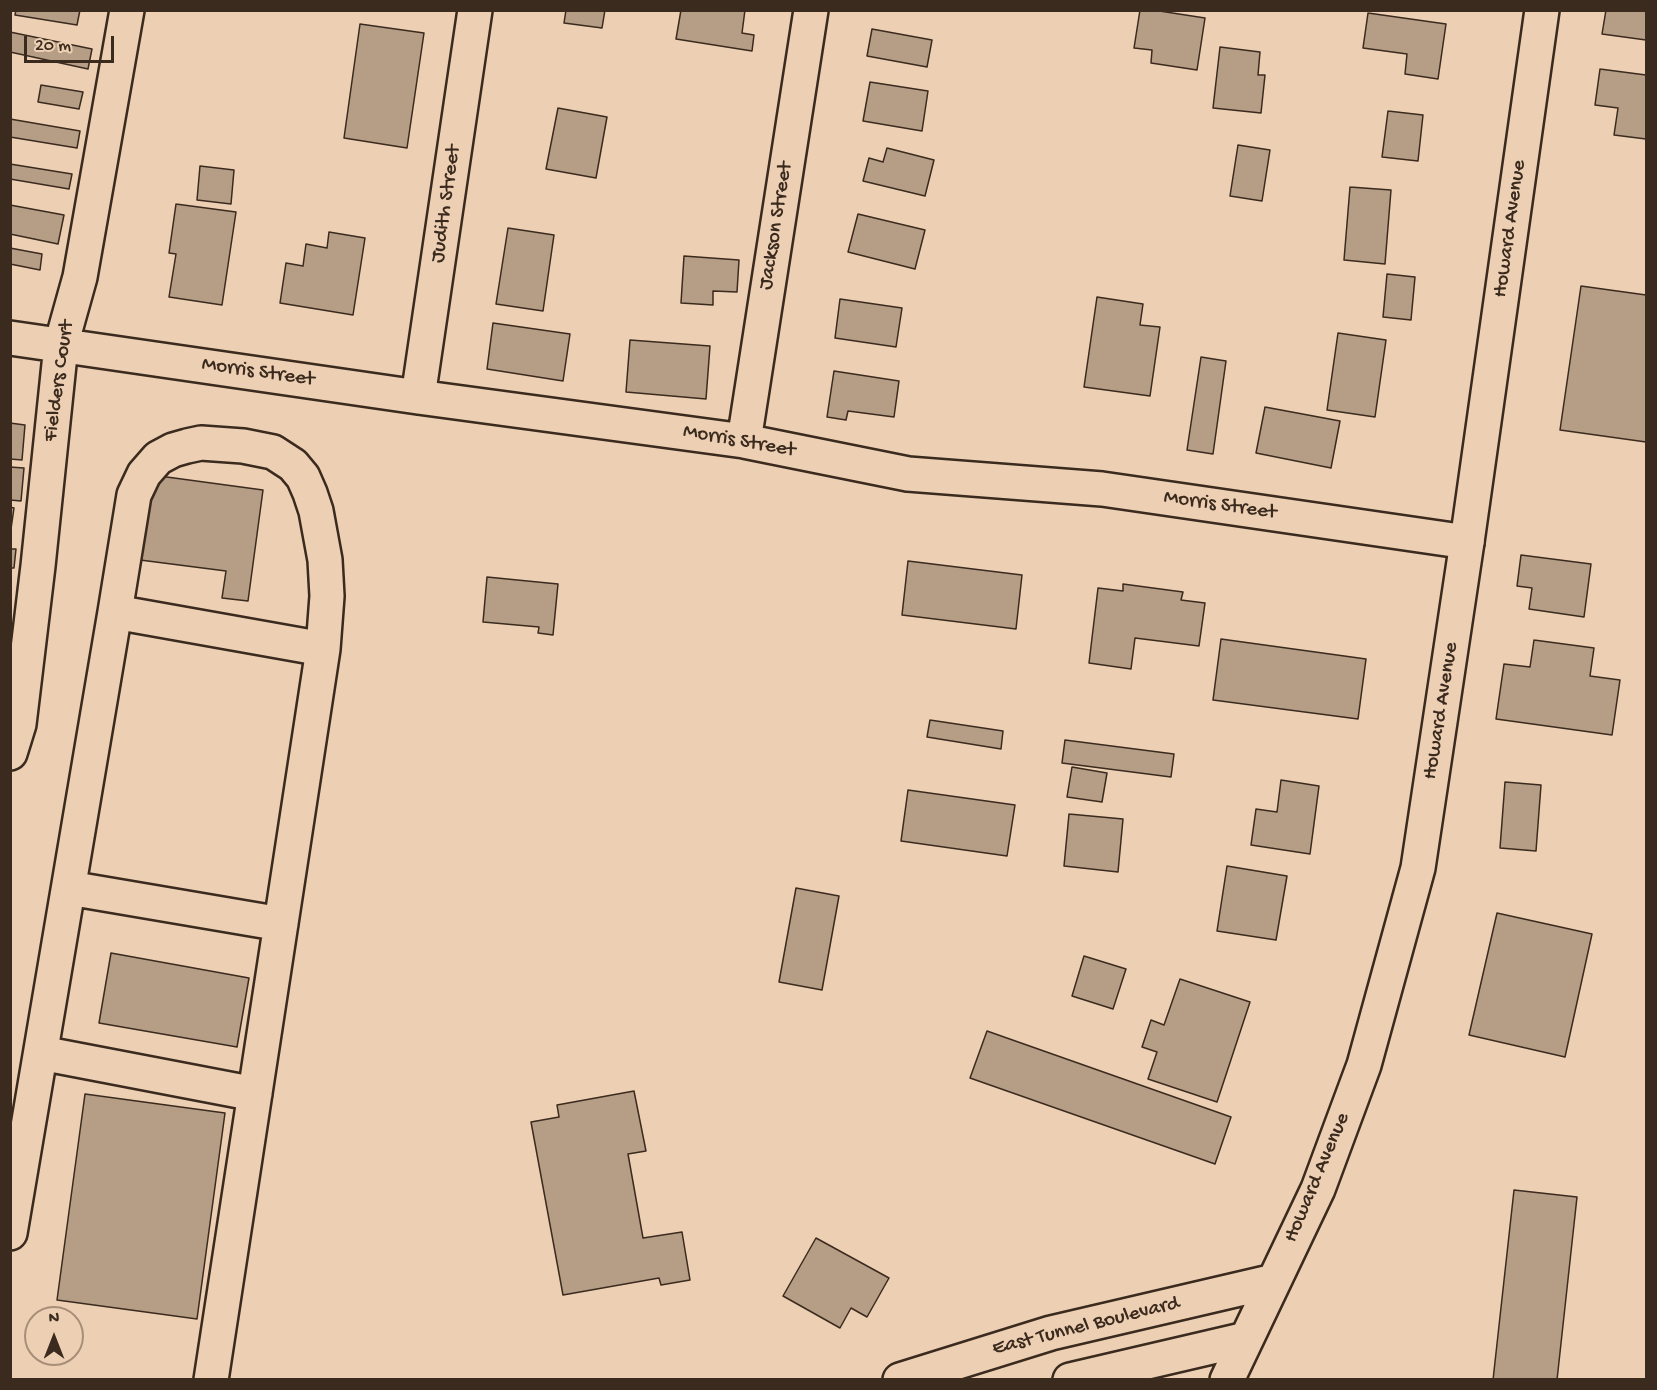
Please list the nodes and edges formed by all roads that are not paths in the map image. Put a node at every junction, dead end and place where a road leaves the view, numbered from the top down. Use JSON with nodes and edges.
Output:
{"nodes":[{"id":1,"x":127,"y":10,"type":"edge"},
{"id":2,"x":475,"y":10,"type":"edge"},
{"id":3,"x":811,"y":10,"type":"edge"},
{"id":4,"x":1542,"y":10,"type":"edge"},
{"id":5,"x":10,"y":338,"type":"edge"},
{"id":6,"x":61,"y":345,"type":"junction"},
{"id":7,"x":418,"y":397,"type":"junction"},
{"id":8,"x":744,"y":441,"type":"junction"},
{"id":9,"x":1467,"y":542,"type":"junction"},
{"id":10,"x":115,"y":612,"type":"junction"},
{"id":11,"x":323,"y":649,"type":"junction"},
{"id":12,"x":10,"y":753,"type":"edge"},
{"id":13,"x":69,"y":888,"type":"junction"},
{"id":14,"x":281,"y":924,"type":"junction"},
{"id":15,"x":41,"y":1053,"type":"junction"},
{"id":16,"x":255,"y":1094,"type":"junction"},
{"id":17,"x":10,"y":1233,"type":"edge"},
{"id":18,"x":1274,"y":1281,"type":"junction"},
{"id":19,"x":1246,"y":1339,"type":"junction"},
{"id":20,"x":211,"y":1380,"type":"edge"},
{"id":21,"x":900,"y":1380,"type":"edge"},
{"id":22,"x":1070,"y":1380,"type":"edge"},
{"id":23,"x":1227,"y":1380,"type":"edge"}],
"edges":[{"from":1,"to":6,"type":"street","name":"Fielders Court"},
{"from":2,"to":7,"type":"street","name":"Judith Street"},
{"from":3,"to":8,"type":"street","name":"Jackson Street"},
{"from":4,"to":9,"type":"street","name":"Howard Avenue"},
{"from":5,"to":6,"type":"street","name":"Morris Street"},
{"from":6,"to":7,"type":"street","name":"Morris Street"},
{"from":6,"to":12,"type":"street","name":"Fielders Court"},
{"from":7,"to":8,"type":"street","name":"Morris Street"},
{"from":8,"to":9,"type":"street","name":"Morris Street"},
{"from":9,"to":18,"type":"street","name":"Howard Avenue"},
{"from":10,"to":11,"type":"street"},
{"from":10,"to":11,"type":"street"},
{"from":10,"to":13,"type":"street"},
{"from":11,"to":14,"type":"street"},
{"from":13,"to":14,"type":"street"},
{"from":13,"to":15,"type":"street"},
{"from":14,"to":16,"type":"street"},
{"from":15,"to":16,"type":"street"},
{"from":15,"to":17,"type":"street"},
{"from":16,"to":20,"type":"street"},
{"from":18,"to":19,"type":"street","name":"Howard Avenue"},
{"from":18,"to":21,"type":"street","name":"East Tunnel Boulevard"},
{"from":19,"to":22,"type":"street"},
{"from":19,"to":23,"type":"street","name":"Howard Avenue"}]}
